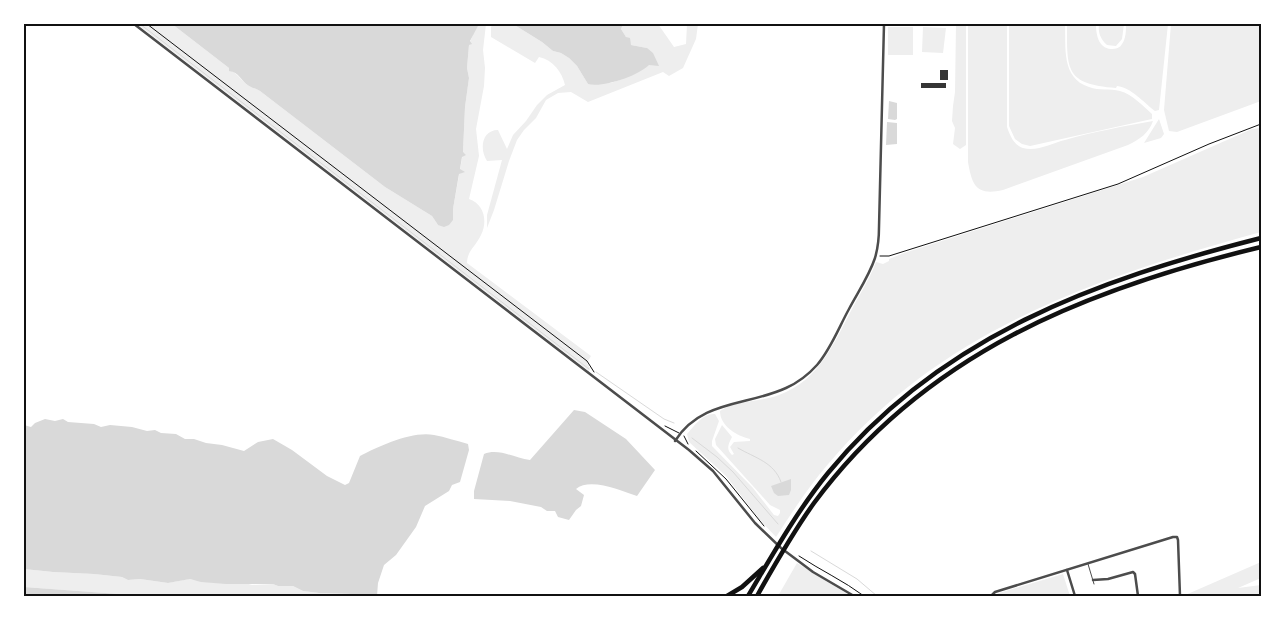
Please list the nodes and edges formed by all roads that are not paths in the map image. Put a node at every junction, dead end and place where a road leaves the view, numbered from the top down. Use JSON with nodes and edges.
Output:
{"nodes":[{"id":1,"x":134,"y":24,"type":"edge"},
{"id":2,"x":884,"y":24,"type":"edge"},
{"id":3,"x":1261,"y":238,"type":"edge"},
{"id":4,"x":1261,"y":247,"type":"edge"},
{"id":5,"x":675,"y":440,"type":"junction"},
{"id":6,"x":1088,"y":563,"type":"junction"},
{"id":7,"x":766,"y":566,"type":"junction"},
{"id":8,"x":1066,"y":570,"type":"junction"},
{"id":9,"x":1094,"y":582,"type":"joint"},
{"id":10,"x":728,"y":596,"type":"edge"},
{"id":11,"x":748,"y":596,"type":"edge"},
{"id":12,"x":757,"y":596,"type":"edge"},
{"id":13,"x":854,"y":596,"type":"edge"},
{"id":14,"x":991,"y":596,"type":"edge"},
{"id":15,"x":1075,"y":596,"type":"edge"},
{"id":16,"x":1138,"y":596,"type":"edge"},
{"id":17,"x":1180,"y":596,"type":"edge"}],
"edges":[{"from":1,"to":5,"type":"street"},
{"from":2,"to":5,"type":"street"},
{"from":3,"to":7,"type":"highway"},
{"from":4,"to":12,"type":"highway"},
{"from":5,"to":13,"type":"street"},
{"from":6,"to":8,"type":"street"},
{"from":6,"to":9,"type":"lane"},
{"from":6,"to":17,"type":"street"},
{"from":7,"to":10,"type":"highway"},
{"from":7,"to":11,"type":"highway"},
{"from":8,"to":14,"type":"street"},
{"from":8,"to":15,"type":"street"},
{"from":9,"to":16,"type":"street"}]}
